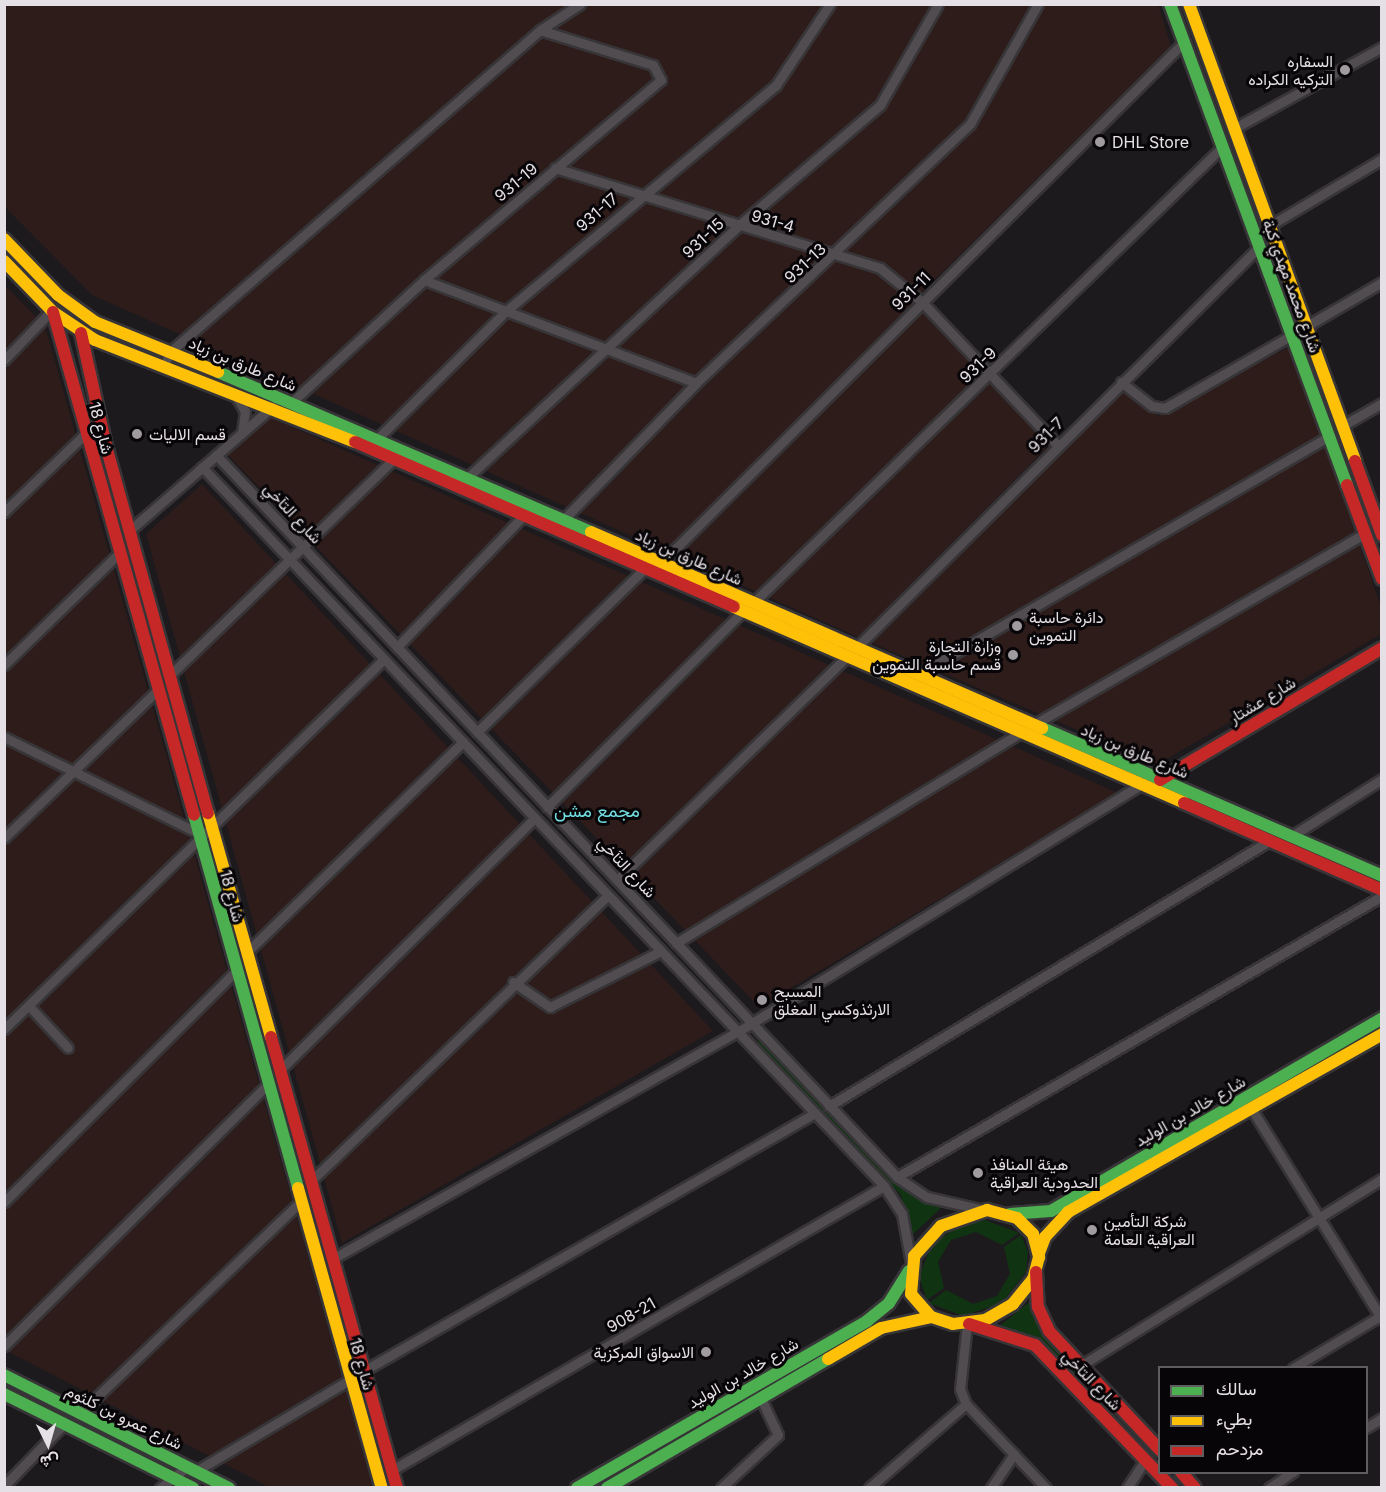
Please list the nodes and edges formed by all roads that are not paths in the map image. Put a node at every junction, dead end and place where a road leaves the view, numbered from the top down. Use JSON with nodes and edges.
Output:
{"nodes":[{"id":1,"x":580,"y":4,"type":"edge"},
{"id":2,"x":830,"y":4,"type":"edge"},
{"id":3,"x":938,"y":4,"type":"edge"},
{"id":4,"x":1038,"y":4,"type":"edge"},
{"id":5,"x":1170,"y":4,"type":"edge"},
{"id":6,"x":1189,"y":4,"type":"edge"},
{"id":7,"x":540,"y":30,"type":"junction"},
{"id":8,"x":1184,"y":42,"type":"junction"},
{"id":9,"x":1382,"y":47,"type":"edge"},
{"id":10,"x":1233,"y":129,"type":"junction"},
{"id":11,"x":1222,"y":147,"type":"junction"},
{"id":12,"x":1382,"y":159,"type":"edge"},
{"id":13,"x":555,"y":168,"type":"junction"},
{"id":14,"x":640,"y":195,"type":"junction"},
{"id":15,"x":1258,"y":197,"type":"junction"},
{"id":16,"x":1243,"y":199,"type":"junction"},
{"id":17,"x":738,"y":226,"type":"junction"},
{"id":18,"x":1269,"y":226,"type":"junction"},
{"id":19,"x":4,"y":239,"type":"edge"},
{"id":20,"x":1260,"y":246,"type":"junction"},
{"id":21,"x":836,"y":255,"type":"junction"},
{"id":22,"x":4,"y":261,"type":"edge"},
{"id":23,"x":424,"y":280,"type":"junction"},
{"id":24,"x":1382,"y":282,"type":"edge"},
{"id":25,"x":922,"y":302,"type":"junction"},
{"id":26,"x":52,"y":311,"type":"junction"},
{"id":27,"x":506,"y":311,"type":"junction"},
{"id":28,"x":1305,"y":327,"type":"junction"},
{"id":29,"x":81,"y":333,"type":"junction"},
{"id":30,"x":1292,"y":335,"type":"junction"},
{"id":31,"x":95,"y":340,"type":"junction"},
{"id":32,"x":82,"y":349,"type":"junction"},
{"id":33,"x":605,"y":349,"type":"junction"},
{"id":34,"x":171,"y":351,"type":"junction"},
{"id":35,"x":4,"y":360,"type":"edge"},
{"id":36,"x":164,"y":365,"type":"junction"},
{"id":37,"x":990,"y":375,"type":"junction"},
{"id":38,"x":1121,"y":382,"type":"junction"},
{"id":39,"x":696,"y":383,"type":"junction"},
{"id":40,"x":228,"y":387,"type":"junction"},
{"id":41,"x":292,"y":402,"type":"junction"},
{"id":42,"x":1382,"y":403,"type":"edge"},
{"id":43,"x":273,"y":406,"type":"junction"},
{"id":44,"x":1342,"y":426,"type":"junction"},
{"id":45,"x":242,"y":433,"type":"junction"},
{"id":46,"x":85,"y":434,"type":"junction"},
{"id":47,"x":1330,"y":436,"type":"junction"},
{"id":48,"x":376,"y":439,"type":"junction"},
{"id":49,"x":1057,"y":445,"type":"junction"},
{"id":50,"x":216,"y":455,"type":"junction"},
{"id":51,"x":109,"y":456,"type":"junction"},
{"id":52,"x":394,"y":459,"type":"junction"},
{"id":53,"x":92,"y":460,"type":"junction"},
{"id":54,"x":202,"y":467,"type":"junction"},
{"id":55,"x":467,"y":478,"type":"junction"},
{"id":56,"x":1365,"y":490,"type":"junction"},
{"id":57,"x":1352,"y":496,"type":"junction"},
{"id":58,"x":4,"y":512,"type":"edge"},
{"id":59,"x":523,"y":516,"type":"junction"},
{"id":60,"x":563,"y":520,"type":"junction"},
{"id":61,"x":1380,"y":528,"type":"edge"},
{"id":62,"x":130,"y":530,"type":"junction"},
{"id":63,"x":1365,"y":534,"type":"junction"},
{"id":64,"x":305,"y":549,"type":"junction"},
{"id":65,"x":119,"y":553,"type":"junction"},
{"id":66,"x":292,"y":562,"type":"junction"},
{"id":67,"x":661,"y":562,"type":"junction"},
{"id":68,"x":643,"y":570,"type":"junction"},
{"id":69,"x":1382,"y":579,"type":"edge"},
{"id":70,"x":753,"y":603,"type":"junction"},
{"id":71,"x":742,"y":612,"type":"junction"},
{"id":72,"x":397,"y":647,"type":"junction"},
{"id":73,"x":856,"y":648,"type":"junction"},
{"id":74,"x":1382,"y":648,"type":"edge"},
{"id":75,"x":846,"y":657,"type":"junction"},
{"id":76,"x":384,"y":659,"type":"junction"},
{"id":77,"x":4,"y":665,"type":"edge"},
{"id":78,"x":170,"y":675,"type":"junction"},
{"id":79,"x":917,"y":675,"type":"junction"},
{"id":80,"x":158,"y":690,"type":"junction"},
{"id":81,"x":1033,"y":725,"type":"junction"},
{"id":82,"x":477,"y":732,"type":"junction"},
{"id":83,"x":1020,"y":733,"type":"junction"},
{"id":84,"x":4,"y":737,"type":"edge"},
{"id":85,"x":463,"y":742,"type":"junction"},
{"id":86,"x":512,"y":769,"type":"junction"},
{"id":87,"x":74,"y":772,"type":"junction"},
{"id":88,"x":1382,"y":779,"type":"edge"},
{"id":89,"x":1160,"y":780,"type":"junction"},
{"id":90,"x":500,"y":781,"type":"junction"},
{"id":91,"x":1139,"y":786,"type":"junction"},
{"id":92,"x":547,"y":807,"type":"junction"},
{"id":93,"x":535,"y":818,"type":"junction"},
{"id":94,"x":212,"y":822,"type":"junction"},
{"id":95,"x":198,"y":835,"type":"junction"},
{"id":96,"x":1290,"y":837,"type":"junction"},
{"id":97,"x":4,"y":838,"type":"edge"},
{"id":98,"x":1269,"y":841,"type":"junction"},
{"id":99,"x":1382,"y":876,"type":"edge"},
{"id":100,"x":617,"y":880,"type":"junction"},
{"id":101,"x":1382,"y":890,"type":"edge"},
{"id":102,"x":608,"y":895,"type":"junction"},
{"id":103,"x":1382,"y":896,"type":"edge"},
{"id":104,"x":676,"y":943,"type":"junction"},
{"id":105,"x":248,"y":951,"type":"junction"},
{"id":106,"x":661,"y":951,"type":"junction"},
{"id":107,"x":236,"y":971,"type":"junction"},
{"id":108,"x":513,"y":982,"type":"junction"},
{"id":109,"x":29,"y":1006,"type":"junction"},
{"id":110,"x":1382,"y":1018,"type":"edge"},
{"id":111,"x":752,"y":1023,"type":"junction"},
{"id":112,"x":4,"y":1029,"type":"edge"},
{"id":113,"x":738,"y":1032,"type":"junction"},
{"id":114,"x":1382,"y":1034,"type":"edge"},
{"id":115,"x":68,"y":1048,"type":"dead end"},
{"id":116,"x":281,"y":1069,"type":"junction"},
{"id":117,"x":265,"y":1079,"type":"junction"},
{"id":118,"x":830,"y":1106,"type":"junction"},
{"id":119,"x":1251,"y":1108,"type":"junction"},
{"id":120,"x":815,"y":1113,"type":"junction"},
{"id":121,"x":897,"y":1177,"type":"junction"},
{"id":122,"x":1382,"y":1179,"type":"edge"},
{"id":123,"x":312,"y":1180,"type":"junction"},
{"id":124,"x":884,"y":1186,"type":"junction"},
{"id":125,"x":4,"y":1202,"type":"edge"},
{"id":126,"x":300,"y":1202,"type":"junction"},
{"id":127,"x":987,"y":1210,"type":"junction"},
{"id":128,"x":1010,"y":1215,"type":"junction"},
{"id":129,"x":1318,"y":1217,"type":"junction"},
{"id":130,"x":1039,"y":1253,"type":"junction"},
{"id":131,"x":334,"y":1260,"type":"junction"},
{"id":132,"x":318,"y":1267,"type":"junction"},
{"id":133,"x":910,"y":1267,"type":"junction"},
{"id":134,"x":1036,"y":1272,"type":"junction"},
{"id":135,"x":931,"y":1317,"type":"junction"},
{"id":136,"x":1381,"y":1317,"type":"edge"},
{"id":137,"x":968,"y":1324,"type":"junction"},
{"id":138,"x":4,"y":1346,"type":"edge"},
{"id":139,"x":1080,"y":1366,"type":"junction"},
{"id":140,"x":1296,"y":1366,"type":"edge"},
{"id":141,"x":365,"y":1370,"type":"junction"},
{"id":142,"x":4,"y":1375,"type":"edge"},
{"id":143,"x":349,"y":1380,"type":"junction"},
{"id":144,"x":4,"y":1394,"type":"edge"},
{"id":145,"x":761,"y":1399,"type":"junction"},
{"id":146,"x":966,"y":1404,"type":"junction"},
{"id":147,"x":79,"y":1414,"type":"junction"},
{"id":148,"x":1125,"y":1414,"type":"junction"},
{"id":149,"x":1382,"y":1418,"type":"edge"},
{"id":150,"x":64,"y":1424,"type":"junction"},
{"id":151,"x":1112,"y":1425,"type":"junction"},
{"id":152,"x":1368,"y":1427,"type":"edge"},
{"id":153,"x":1158,"y":1448,"type":"edge"},
{"id":154,"x":1014,"y":1454,"type":"junction"},
{"id":155,"x":1145,"y":1460,"type":"junction"},
{"id":156,"x":192,"y":1469,"type":"junction"},
{"id":157,"x":392,"y":1470,"type":"junction"},
{"id":158,"x":1158,"y":1473,"type":"edge"},
{"id":159,"x":1158,"y":1474,"type":"edge"},
{"id":160,"x":1182,"y":1474,"type":"edge"},
{"id":161,"x":1291,"y":1474,"type":"edge"},
{"id":162,"x":174,"y":1479,"type":"junction"},
{"id":163,"x":4,"y":1486,"type":"edge"},
{"id":164,"x":160,"y":1488,"type":"edge"},
{"id":165,"x":193,"y":1488,"type":"edge"},
{"id":166,"x":229,"y":1488,"type":"edge"},
{"id":167,"x":382,"y":1488,"type":"edge"},
{"id":168,"x":397,"y":1488,"type":"edge"},
{"id":169,"x":577,"y":1488,"type":"edge"},
{"id":170,"x":607,"y":1488,"type":"edge"},
{"id":171,"x":720,"y":1488,"type":"edge"},
{"id":172,"x":869,"y":1488,"type":"edge"},
{"id":173,"x":991,"y":1488,"type":"edge"},
{"id":174,"x":1046,"y":1488,"type":"edge"},
{"id":175,"x":1127,"y":1488,"type":"edge"},
{"id":176,"x":1172,"y":1488,"type":"edge"},
{"id":177,"x":1195,"y":1488,"type":"edge"},
{"id":178,"x":1269,"y":1488,"type":"edge"}],
"edges":[{"from":1,"to":7,"type":"street"},
{"from":2,"to":14,"type":"street","name":"931-17"},
{"from":3,"to":17,"type":"street","name":"931-15"},
{"from":4,"to":21,"type":"street","name":"931-13"},
{"from":5,"to":8,"type":"main road","name":"شارع محمد مهدي كبة"},
{"from":6,"to":10,"type":"main road","name":"شارع محمد مهدي كبة"},
{"from":7,"to":13,"type":"street","name":"931-19"},
{"from":7,"to":34,"type":"street"},
{"from":8,"to":11,"type":"main road","name":"شارع محمد مهدي كبة"},
{"from":8,"to":25,"type":"street","name":"931-11"},
{"from":9,"to":10,"type":"street"},
{"from":10,"to":15,"type":"main road","name":"شارع محمد مهدي كبة"},
{"from":11,"to":16,"type":"main road","name":"شارع محمد مهدي كبة"},
{"from":11,"to":37,"type":"street","name":"931-9"},
{"from":12,"to":18,"type":"street"},
{"from":13,"to":14,"type":"street","name":"931-4"},
{"from":13,"to":23,"type":"street","name":"931-19"},
{"from":14,"to":17,"type":"street","name":"931-4"},
{"from":14,"to":27,"type":"street","name":"931-17"},
{"from":15,"to":16,"type":"main road"},
{"from":15,"to":18,"type":"main road","name":"شارع محمد مهدي كبة"},
{"from":16,"to":20,"type":"main road","name":"شارع محمد مهدي كبة"},
{"from":17,"to":21,"type":"street","name":"931-4"},
{"from":17,"to":33,"type":"street","name":"931-15"},
{"from":18,"to":28,"type":"main road","name":"شارع محمد مهدي كبة"},
{"from":19,"to":34,"type":"main road","name":"شارع طارق بن زياد"},
{"from":20,"to":30,"type":"main road","name":"شارع محمد مهدي كبة"},
{"from":20,"to":38,"type":"street","name":"931-7"},
{"from":21,"to":25,"type":"street","name":"931-4"},
{"from":21,"to":39,"type":"street","name":"931-13"},
{"from":22,"to":26,"type":"main road","name":"شارع طارق بن زياد"},
{"from":23,"to":27,"type":"street"},
{"from":23,"to":41,"type":"street","name":"931-19"},
{"from":24,"to":28,"type":"street"},
{"from":25,"to":37,"type":"street","name":"931-4"},
{"from":25,"to":67,"type":"street","name":"931-11"},
{"from":26,"to":29,"type":"main road","name":"شارع طارق بن زياد"},
{"from":26,"to":35,"type":"street"},
{"from":26,"to":46,"type":"main road","name":"شارع 18"},
{"from":27,"to":33,"type":"street"},
{"from":27,"to":48,"type":"street","name":"931-17"},
{"from":28,"to":44,"type":"main road","name":"شارع محمد مهدي كبة"},
{"from":29,"to":31,"type":"main road","name":"شارع طارق بن زياد"},
{"from":29,"to":32,"type":"main road","name":"شارع 18"},
{"from":30,"to":38,"type":"street"},
{"from":30,"to":47,"type":"main road","name":"شارع محمد مهدي كبة"},
{"from":31,"to":32,"type":"main road"},
{"from":31,"to":36,"type":"main road","name":"شارع طارق بن زياد"},
{"from":32,"to":51,"type":"main road","name":"شارع 18"},
{"from":33,"to":39,"type":"street"},
{"from":33,"to":55,"type":"street","name":"931-15"},
{"from":34,"to":36,"type":"street"},
{"from":34,"to":41,"type":"main road","name":"شارع طارق بن زياد"},
{"from":36,"to":40,"type":"main road","name":"شارع طارق بن زياد"},
{"from":37,"to":49,"type":"street","name":"931-4"},
{"from":37,"to":70,"type":"street","name":"931-9"},
{"from":38,"to":49,"type":"street","name":"931-7"},
{"from":39,"to":60,"type":"street","name":"931-13"},
{"from":40,"to":43,"type":"main road","name":"شارع طارق بن زياد"},
{"from":40,"to":45,"type":"street"},
{"from":41,"to":48,"type":"main road","name":"شارع طارق بن زياد"},
{"from":42,"to":44,"type":"street"},
{"from":43,"to":45,"type":"street"},
{"from":43,"to":52,"type":"main road","name":"شارع طارق بن زياد"},
{"from":44,"to":56,"type":"main road","name":"شارع محمد مهدي كبة"},
{"from":45,"to":50,"type":"street"},
{"from":46,"to":53,"type":"main road","name":"شارع 18"},
{"from":46,"to":58,"type":"street"},
{"from":47,"to":57,"type":"main road","name":"شارع محمد مهدي كبة"},
{"from":47,"to":79,"type":"street"},
{"from":48,"to":55,"type":"main road","name":"شارع طارق بن زياد"},
{"from":49,"to":73,"type":"street","name":"931-7"},
{"from":50,"to":54,"type":"street"},
{"from":50,"to":64,"type":"street","name":"شارع التآخي"},
{"from":51,"to":53,"type":"main road"},
{"from":51,"to":62,"type":"main road","name":"شارع 18"},
{"from":52,"to":59,"type":"main road","name":"شارع طارق بن زياد"},
{"from":52,"to":64,"type":"street"},
{"from":53,"to":65,"type":"main road","name":"شارع 18"},
{"from":54,"to":62,"type":"street"},
{"from":54,"to":66,"type":"street","name":"شارع التآخي"},
{"from":55,"to":60,"type":"main road","name":"شارع طارق بن زياد"},
{"from":56,"to":57,"type":"main road"},
{"from":56,"to":61,"type":"main road","name":"شارع محمد مهدي كبة"},
{"from":57,"to":63,"type":"main road","name":"شارع محمد مهدي كبة"},
{"from":59,"to":68,"type":"main road","name":"شارع طارق بن زياد"},
{"from":59,"to":72,"type":"street"},
{"from":60,"to":67,"type":"main road","name":"شارع طارق بن زياد"},
{"from":62,"to":78,"type":"main road","name":"شارع 18"},
{"from":63,"to":69,"type":"main road","name":"شارع محمد مهدي كبة"},
{"from":63,"to":81,"type":"street"},
{"from":64,"to":66,"type":"street"},
{"from":64,"to":72,"type":"street","name":"شارع التآخي"},
{"from":65,"to":77,"type":"street"},
{"from":65,"to":80,"type":"main road","name":"شارع 18"},
{"from":66,"to":76,"type":"street","name":"شارع التآخي"},
{"from":66,"to":78,"type":"street"},
{"from":67,"to":70,"type":"main road","name":"شارع طارق بن زياد"},
{"from":68,"to":71,"type":"main road","name":"شارع طارق بن زياد"},
{"from":68,"to":82,"type":"street"},
{"from":70,"to":73,"type":"main road","name":"شارع طارق بن زياد"},
{"from":71,"to":75,"type":"main road","name":"شارع طارق بن زياد"},
{"from":71,"to":92,"type":"street"},
{"from":72,"to":82,"type":"street","name":"شارع التآخي"},
{"from":73,"to":79,"type":"main road","name":"شارع طارق بن زياد"},
{"from":74,"to":89,"type":"main road","name":"شارع عشتار"},
{"from":75,"to":83,"type":"main road","name":"شارع طارق بن زياد"},
{"from":75,"to":100,"type":"street"},
{"from":76,"to":85,"type":"street","name":"شارع التآخي"},
{"from":76,"to":94,"type":"street"},
{"from":78,"to":94,"type":"main road","name":"شارع 18"},
{"from":79,"to":81,"type":"main road","name":"شارع طارق بن زياد"},
{"from":80,"to":87,"type":"street"},
{"from":80,"to":95,"type":"main road","name":"شارع 18"},
{"from":81,"to":89,"type":"main road","name":"شارع طارق بن زياد"},
{"from":82,"to":86,"type":"street","name":"شارع التآخي"},
{"from":83,"to":91,"type":"main road","name":"شارع طارق بن زياد"},
{"from":83,"to":104,"type":"street"},
{"from":84,"to":87,"type":"street"},
{"from":85,"to":90,"type":"street","name":"شارع التآخي"},
{"from":85,"to":105,"type":"street"},
{"from":86,"to":90,"type":"street"},
{"from":86,"to":92,"type":"street","name":"شارع التآخي"},
{"from":87,"to":95,"type":"street"},
{"from":87,"to":97,"type":"street"},
{"from":88,"to":96,"type":"street"},
{"from":89,"to":96,"type":"main road","name":"شارع طارق بن زياد"},
{"from":90,"to":93,"type":"street","name":"شارع التآخي"},
{"from":91,"to":98,"type":"main road","name":"شارع طارق بن زياد"},
{"from":91,"to":111,"type":"street"},
{"from":92,"to":100,"type":"street","name":"شارع التآخي"},
{"from":93,"to":102,"type":"street","name":"شارع التآخي"},
{"from":93,"to":116,"type":"street"},
{"from":94,"to":95,"type":"street"},
{"from":94,"to":105,"type":"main road","name":"شارع 18"},
{"from":95,"to":107,"type":"main road","name":"شارع 18"},
{"from":95,"to":109,"type":"street"},
{"from":96,"to":99,"type":"main road","name":"شارع طارق بن زياد"},
{"from":98,"to":101,"type":"main road","name":"شارع طارق بن زياد"},
{"from":98,"to":118,"type":"street"},
{"from":100,"to":104,"type":"street","name":"شارع التآخي"},
{"from":102,"to":106,"type":"street","name":"شارع التآخي"},
{"from":102,"to":108,"type":"street"},
{"from":103,"to":121,"type":"street"},
{"from":104,"to":111,"type":"street","name":"شارع التآخي"},
{"from":105,"to":116,"type":"main road","name":"شارع 18"},
{"from":106,"to":108,"type":"street"},
{"from":106,"to":113,"type":"street","name":"شارع التآخي"},
{"from":107,"to":117,"type":"main road","name":"شارع 18"},
{"from":107,"to":125,"type":"street"},
{"from":108,"to":123,"type":"street"},
{"from":109,"to":112,"type":"street"},
{"from":109,"to":115,"type":"street"},
{"from":110,"to":128,"type":"main road","name":"شارع خالد بن الوليد"},
{"from":111,"to":113,"type":"street"},
{"from":111,"to":118,"type":"street","name":"شارع التآخي"},
{"from":113,"to":120,"type":"street","name":"شارع التآخي"},
{"from":113,"to":131,"type":"street"},
{"from":114,"to":119,"type":"main road","name":"شارع خالد بن الوليد"},
{"from":116,"to":117,"type":"main road"},
{"from":116,"to":123,"type":"main road","name":"شارع 18"},
{"from":117,"to":126,"type":"main road","name":"شارع 18"},
{"from":117,"to":138,"type":"street"},
{"from":118,"to":121,"type":"street","name":"شارع التآخي"},
{"from":119,"to":129,"type":"street"},
{"from":119,"to":130,"type":"main road","name":"شارع خالد بن الوليد"},
{"from":120,"to":124,"type":"street","name":"شارع التآخي"},
{"from":120,"to":141,"type":"street"},
{"from":121,"to":127,"type":"street","name":"شارع التآخي"},
{"from":122,"to":129,"type":"street"},
{"from":123,"to":131,"type":"main road","name":"شارع 18"},
{"from":124,"to":133,"type":"street","name":"شارع التآخي"},
{"from":124,"to":157,"type":"street","name":"908-21"},
{"from":126,"to":132,"type":"main road","name":"شارع 18"},
{"from":126,"to":147,"type":"street"},
{"from":127,"to":128,"type":"main road"},
{"from":127,"to":133,"type":"main road"},
{"from":128,"to":130,"type":"main road"},
{"from":129,"to":136,"type":"street"},
{"from":129,"to":139,"type":"street"},
{"from":130,"to":134,"type":"main road"},
{"from":131,"to":132,"type":"main road"},
{"from":131,"to":141,"type":"main road","name":"شارع 18"},
{"from":132,"to":143,"type":"main road","name":"شارع 18"},
{"from":133,"to":135,"type":"main road"},
{"from":133,"to":169,"type":"main road","name":"شارع خالد بن الوليد"},
{"from":134,"to":137,"type":"main road"},
{"from":134,"to":139,"type":"main road","name":"شارع التآخي"},
{"from":135,"to":137,"type":"main road"},
{"from":135,"to":145,"type":"main road","name":"شارع خالد بن الوليد"},
{"from":136,"to":140,"type":"street"},
{"from":137,"to":146,"type":"street"},
{"from":137,"to":151,"type":"main road","name":"شارع التآخي"},
{"from":139,"to":148,"type":"main road","name":"شارع التآخي"},
{"from":141,"to":157,"type":"main road","name":"شارع 18"},
{"from":142,"to":147,"type":"main road","name":"شارع عمرو بن كلثوم"},
{"from":143,"to":156,"type":"street"},
{"from":143,"to":167,"type":"main road","name":"شارع 18"},
{"from":144,"to":150,"type":"main road","name":"شارع عمرو بن كلثوم"},
{"from":145,"to":170,"type":"main road","name":"شارع خالد بن الوليد"},
{"from":145,"to":171,"type":"street"},
{"from":146,"to":154,"type":"street"},
{"from":146,"to":172,"type":"street"},
{"from":147,"to":156,"type":"main road","name":"شارع عمرو بن كلثوم"},
{"from":148,"to":151,"type":"main road"},
{"from":148,"to":153,"type":"main road","name":"شارع التآخي"},
{"from":149,"to":152,"type":"street"},
{"from":150,"to":162,"type":"main road","name":"شارع عمرو بن كلثوم"},
{"from":150,"to":163,"type":"street"},
{"from":151,"to":155,"type":"main road","name":"شارع التآخي"},
{"from":154,"to":173,"type":"street"},
{"from":154,"to":174,"type":"street"},
{"from":155,"to":158,"type":"main road","name":"شارع التآخي"},
{"from":155,"to":175,"type":"street"},
{"from":156,"to":162,"type":"street"},
{"from":156,"to":166,"type":"main road","name":"شارع عمرو بن كلثوم"},
{"from":157,"to":168,"type":"main road","name":"شارع 18"},
{"from":159,"to":176,"type":"main road","name":"شارع التآخي"},
{"from":160,"to":177,"type":"main road"},
{"from":161,"to":178,"type":"street"},
{"from":162,"to":164,"type":"street"},
{"from":162,"to":165,"type":"main road","name":"شارع عمرو بن كلثوم"}]}
